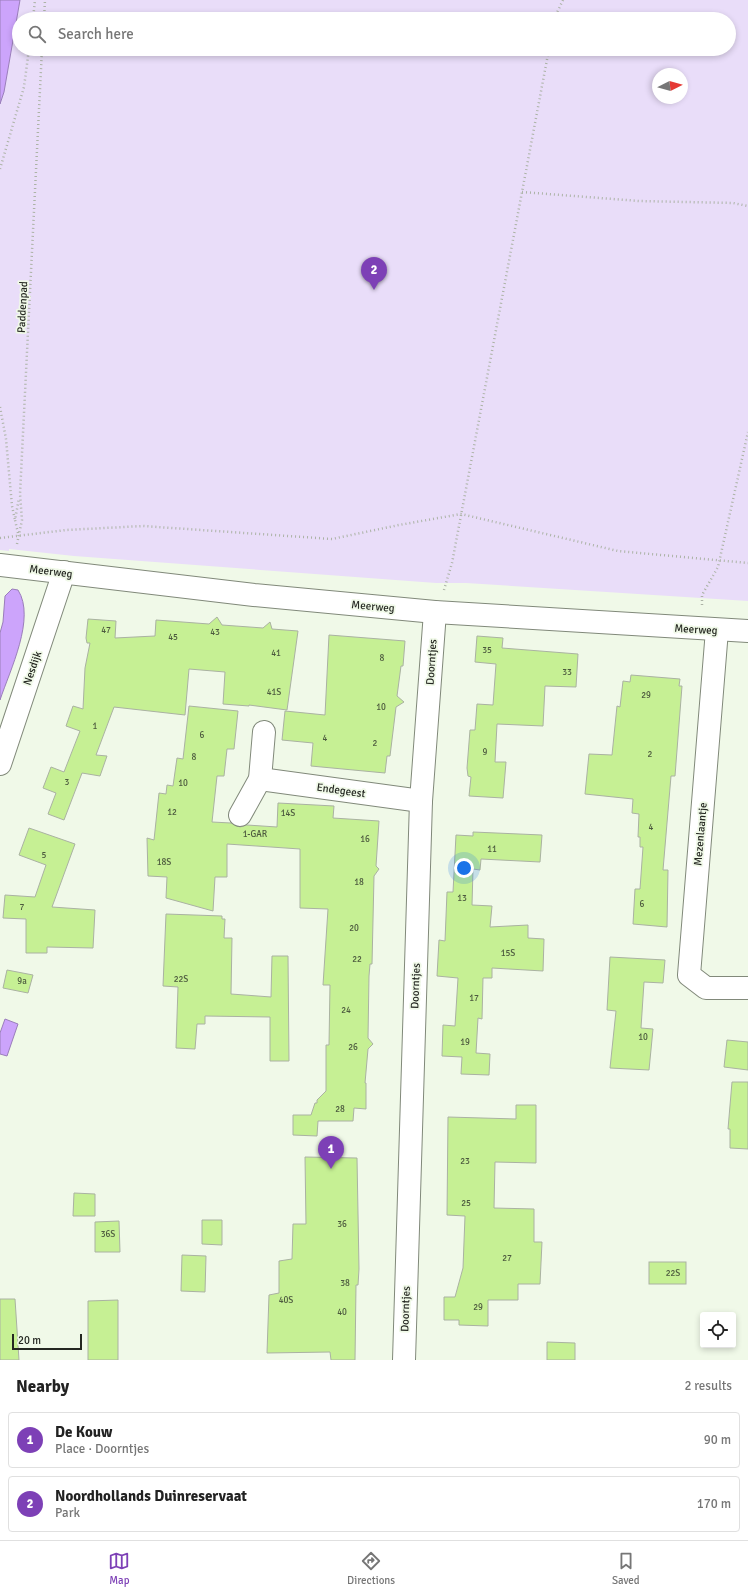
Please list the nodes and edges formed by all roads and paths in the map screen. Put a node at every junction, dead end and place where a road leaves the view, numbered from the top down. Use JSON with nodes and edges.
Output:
{"nodes":[{"id":1,"x":35,"y":0,"type":"edge"},
{"id":2,"x":45,"y":0,"type":"edge"},
{"id":3,"x":563,"y":0,"type":"edge"},
{"id":4,"x":34,"y":12,"type":"edge"},
{"id":5,"x":44,"y":12,"type":"edge"},
{"id":6,"x":557,"y":12,"type":"edge"},
{"id":7,"x":28,"y":56,"type":"edge"},
{"id":8,"x":42,"y":56,"type":"edge"},
{"id":9,"x":547,"y":56,"type":"edge"},
{"id":10,"x":0,"y":169,"type":"edge"},
{"id":11,"x":522,"y":192,"type":"junction"},
{"id":12,"x":748,"y":206,"type":"edge"},
{"id":13,"x":0,"y":408,"type":"edge"},
{"id":14,"x":748,"y":432,"type":"edge"},
{"id":15,"x":20,"y":494,"type":"junction"},
{"id":16,"x":461,"y":514,"type":"junction"},
{"id":17,"x":15,"y":520,"type":"junction"},
{"id":18,"x":18,"y":535,"type":"junction"},
{"id":19,"x":0,"y":538,"type":"edge"},
{"id":20,"x":720,"y":561,"type":"junction"},
{"id":21,"x":748,"y":563,"type":"edge"},
{"id":22,"x":8,"y":566,"type":"edge"},
{"id":23,"x":64,"y":572,"type":"junction"},
{"id":24,"x":435,"y":612,"type":"junction"},
{"id":25,"x":709,"y":630,"type":"junction"},
{"id":26,"x":748,"y":631,"type":"edge"},
{"id":27,"x":264,"y":732,"type":"dead end"},
{"id":28,"x":0,"y":764,"type":"edge"},
{"id":29,"x":260,"y":779,"type":"junction"},
{"id":30,"x":421,"y":801,"type":"junction"},
{"id":31,"x":240,"y":815,"type":"dead end"},
{"id":32,"x":748,"y":988,"type":"edge"},
{"id":33,"x":404,"y":1360,"type":"edge"}],
"edges":[{"from":1,"to":4,"type":"path"},
{"from":2,"to":5,"type":"path"},
{"from":3,"to":6,"type":"path"},
{"from":7,"to":10,"type":"path"},
{"from":8,"to":15,"type":"path","name":"Paddenpad"},
{"from":9,"to":11,"type":"path"},
{"from":11,"to":12,"type":"path"},
{"from":11,"to":16,"type":"path"},
{"from":13,"to":17,"type":"path"},
{"from":14,"to":20,"type":"path"},
{"from":15,"to":17,"type":"path"},
{"from":15,"to":18,"type":"path","name":"Paddenpad"},
{"from":16,"to":18,"type":"path"},
{"from":16,"to":20,"type":"path"},
{"from":16,"to":24,"type":"path"},
{"from":17,"to":18,"type":"path"},
{"from":18,"to":19,"type":"path"},
{"from":18,"to":22,"type":"path","name":"Paddenpad"},
{"from":20,"to":21,"type":"path"},
{"from":20,"to":25,"type":"path"},
{"from":22,"to":23,"type":"street","name":"Meerweg"},
{"from":23,"to":24,"type":"street","name":"Meerweg"},
{"from":23,"to":28,"type":"street","name":"Nesdijk"},
{"from":24,"to":25,"type":"street","name":"Meerweg"},
{"from":24,"to":30,"type":"street","name":"Doorntjes"},
{"from":25,"to":26,"type":"street","name":"Meerweg"},
{"from":25,"to":32,"type":"street","name":"Mezenlaantje"},
{"from":27,"to":29,"type":"street"},
{"from":29,"to":30,"type":"street","name":"Endegeest"},
{"from":29,"to":31,"type":"street"},
{"from":30,"to":33,"type":"street","name":"Doorntjes"}]}
